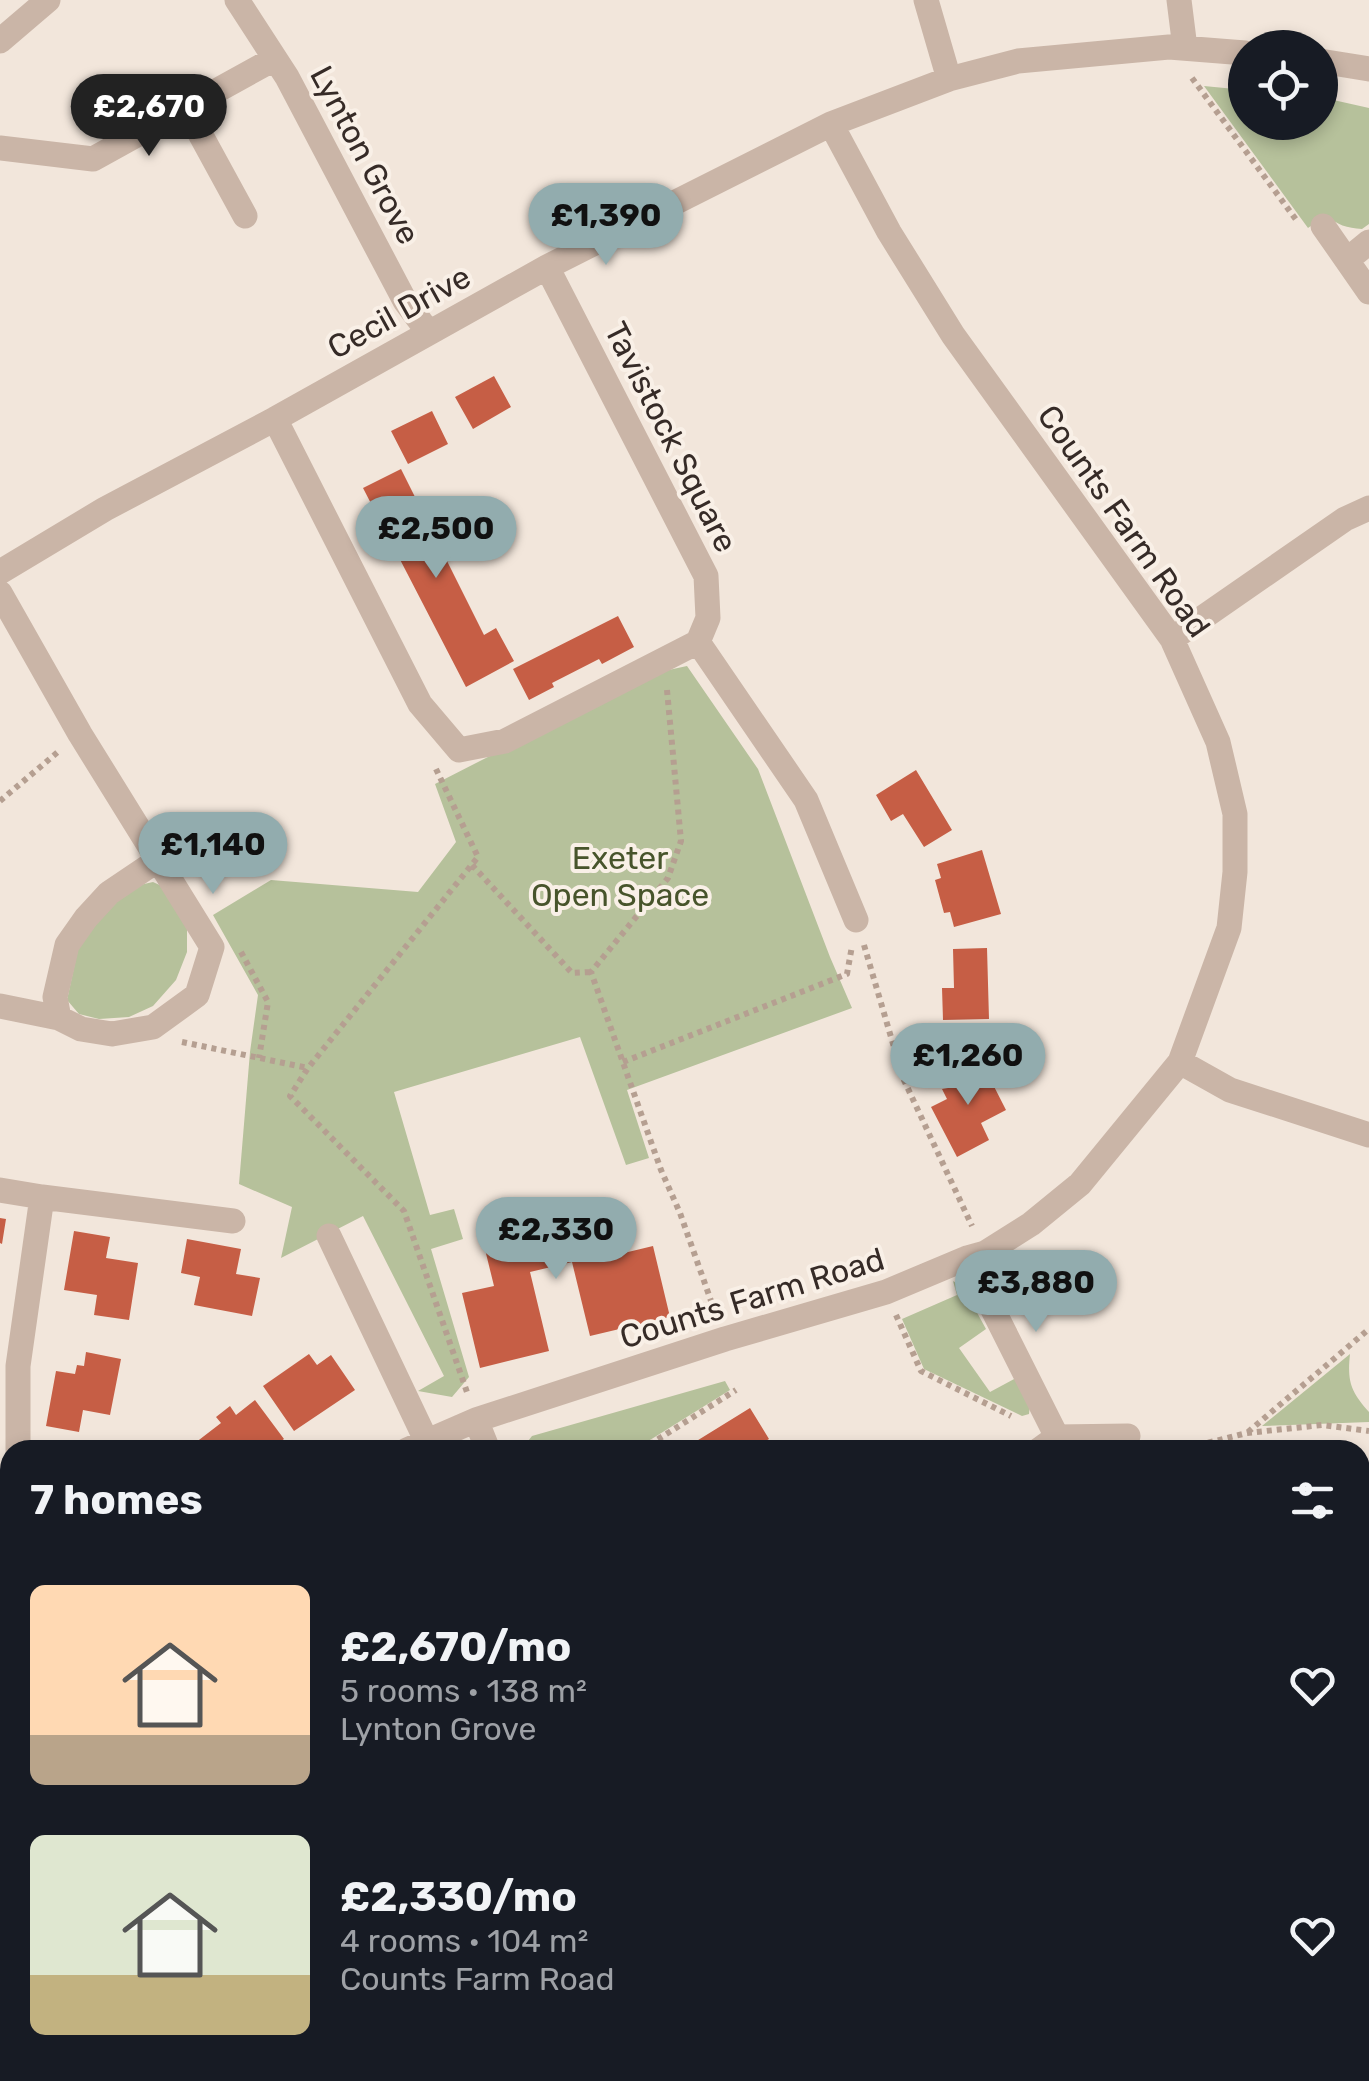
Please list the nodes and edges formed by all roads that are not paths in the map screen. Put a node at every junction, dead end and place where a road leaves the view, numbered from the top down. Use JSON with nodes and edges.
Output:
{"nodes":[{"id":1,"x":48,"y":0,"type":"edge"},
{"id":2,"x":237,"y":0,"type":"edge"},
{"id":3,"x":926,"y":0,"type":"edge"},
{"id":4,"x":1179,"y":0,"type":"edge"},
{"id":5,"x":0,"y":41,"type":"edge"},
{"id":6,"x":1177,"y":47,"type":"junction"},
{"id":7,"x":1228,"y":52,"type":"edge"},
{"id":8,"x":274,"y":59,"type":"junction"},
{"id":9,"x":1338,"y":64,"type":"edge"},
{"id":10,"x":1369,"y":69,"type":"edge"},
{"id":11,"x":949,"y":79,"type":"junction"},
{"id":12,"x":186,"y":108,"type":"junction"},
{"id":13,"x":831,"y":124,"type":"junction"},
{"id":14,"x":0,"y":148,"type":"edge"},
{"id":15,"x":245,"y":216,"type":"dead end"},
{"id":16,"x":1323,"y":226,"type":"road end"},
{"id":17,"x":1369,"y":242,"type":"edge"},
{"id":18,"x":1347,"y":260,"type":"junction"},
{"id":19,"x":547,"y":267,"type":"junction"},
{"id":20,"x":1369,"y":292,"type":"edge"},
{"id":21,"x":429,"y":333,"type":"junction"},
{"id":22,"x":275,"y":419,"type":"junction"},
{"id":23,"x":1369,"y":508,"type":"edge"},
{"id":24,"x":0,"y":572,"type":"edge"},
{"id":25,"x":0,"y":594,"type":"edge"},
{"id":26,"x":1172,"y":639,"type":"junction"},
{"id":27,"x":698,"y":642,"type":"junction"},
{"id":28,"x":158,"y":860,"type":"junction"},
{"id":29,"x":856,"y":920,"type":"road end"},
{"id":30,"x":0,"y":1006,"type":"edge"},
{"id":31,"x":59,"y":1018,"type":"junction"},
{"id":32,"x":1180,"y":1062,"type":"junction"},
{"id":33,"x":1369,"y":1135,"type":"edge"},
{"id":34,"x":0,"y":1190,"type":"edge"},
{"id":35,"x":42,"y":1196,"type":"junction"},
{"id":36,"x":233,"y":1221,"type":"dead end"},
{"id":37,"x":329,"y":1236,"type":"dead end"},
{"id":38,"x":976,"y":1255,"type":"junction"},
{"id":39,"x":476,"y":1420,"type":"junction"},
{"id":40,"x":1048,"y":1434,"type":"edge"},
{"id":41,"x":1128,"y":1436,"type":"dead end"},
{"id":42,"x":18,"y":1440,"type":"edge"},
{"id":43,"x":415,"y":1440,"type":"edge"},
{"id":44,"x":429,"y":1440,"type":"edge"},
{"id":45,"x":484,"y":1440,"type":"edge"}],
"edges":[{"from":1,"to":5,"type":"street"},
{"from":2,"to":8,"type":"street","name":"Lynton Grove"},
{"from":3,"to":11,"type":"street"},
{"from":4,"to":6,"type":"street"},
{"from":6,"to":7,"type":"street","name":"Cecil Drive"},
{"from":6,"to":11,"type":"street","name":"Cecil Drive"},
{"from":8,"to":12,"type":"street","name":"Lynton Grove"},
{"from":8,"to":21,"type":"street","name":"Lynton Grove"},
{"from":9,"to":10,"type":"street"},
{"from":11,"to":13,"type":"street","name":"Cecil Drive"},
{"from":12,"to":14,"type":"street","name":"Lynton Grove"},
{"from":12,"to":15,"type":"street"},
{"from":13,"to":19,"type":"street","name":"Cecil Drive"},
{"from":13,"to":26,"type":"street","name":"Counts Farm Road"},
{"from":16,"to":18,"type":"street"},
{"from":17,"to":18,"type":"street"},
{"from":18,"to":20,"type":"street"},
{"from":19,"to":21,"type":"street","name":"Cecil Drive"},
{"from":19,"to":27,"type":"street","name":"Tavistock Square"},
{"from":21,"to":22,"type":"street","name":"Cecil Drive"},
{"from":22,"to":24,"type":"street","name":"Cecil Drive"},
{"from":22,"to":27,"type":"street"},
{"from":23,"to":26,"type":"street"},
{"from":25,"to":28,"type":"street"},
{"from":26,"to":32,"type":"street","name":"Counts Farm Road"},
{"from":27,"to":29,"type":"street"},
{"from":28,"to":31,"type":"street"},
{"from":28,"to":31,"type":"street"},
{"from":30,"to":31,"type":"street"},
{"from":32,"to":33,"type":"street"},
{"from":32,"to":38,"type":"street","name":"Counts Farm Road"},
{"from":34,"to":35,"type":"street"},
{"from":35,"to":36,"type":"street"},
{"from":35,"to":42,"type":"street"},
{"from":37,"to":43,"type":"street"},
{"from":38,"to":39,"type":"street","name":"Counts Farm Road"},
{"from":38,"to":40,"type":"street"},
{"from":39,"to":44,"type":"street","name":"Counts Farm Road"},
{"from":39,"to":45,"type":"street"},
{"from":40,"to":41,"type":"street"}]}
